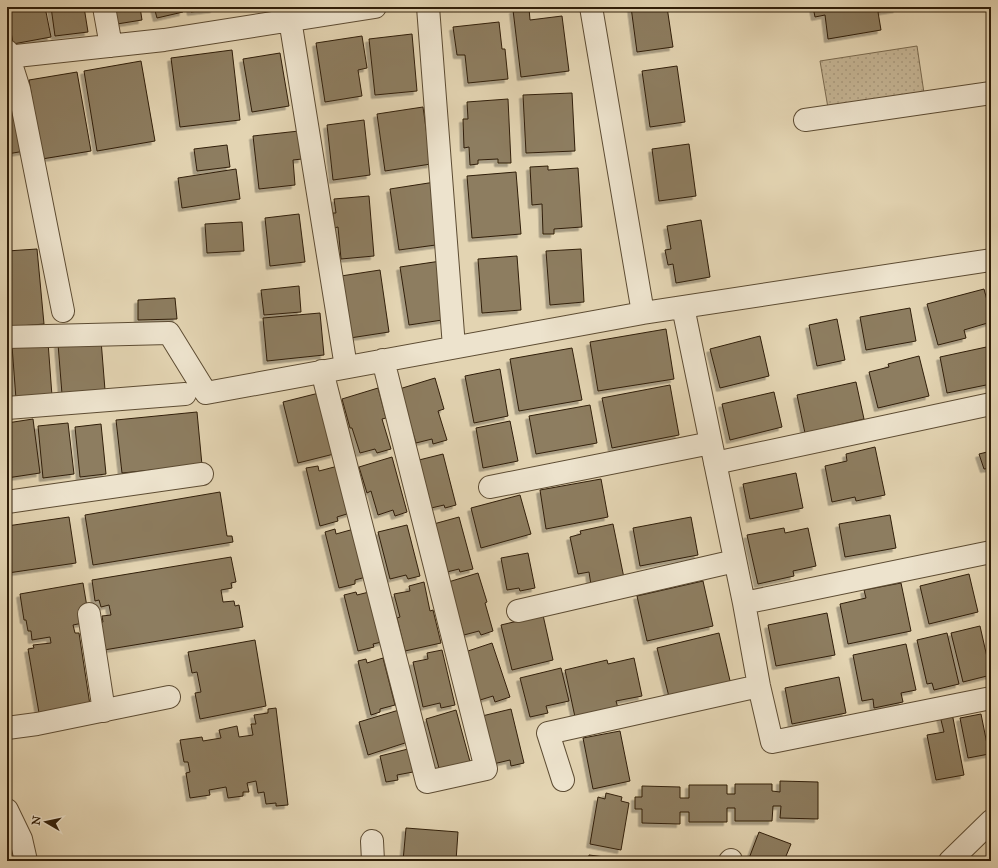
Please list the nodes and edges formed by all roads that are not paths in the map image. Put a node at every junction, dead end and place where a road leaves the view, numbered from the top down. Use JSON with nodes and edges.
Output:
{"nodes":[{"id":1,"x":104,"y":7,"type":"edge"},
{"id":2,"x":375,"y":7,"type":"edge"},
{"id":3,"x":428,"y":7,"type":"edge"},
{"id":4,"x":591,"y":7,"type":"edge"},
{"id":5,"x":289,"y":14,"type":"edge"},
{"id":6,"x":111,"y":46,"type":"junction"},
{"id":7,"x":7,"y":55,"type":"edge"},
{"id":8,"x":991,"y":93,"type":"edge"},
{"id":9,"x":805,"y":120,"type":"dead end"},
{"id":10,"x":991,"y":260,"type":"edge"},
{"id":11,"x":683,"y":307,"type":"junction"},
{"id":12,"x":63,"y":311,"type":"dead end"},
{"id":13,"x":643,"y":313,"type":"junction"},
{"id":14,"x":7,"y":337,"type":"edge"},
{"id":15,"x":454,"y":347,"type":"junction"},
{"id":16,"x":383,"y":360,"type":"junction"},
{"id":17,"x":346,"y":367,"type":"junction"},
{"id":18,"x":322,"y":372,"type":"junction"},
{"id":19,"x":186,"y":394,"type":"dead end"},
{"id":20,"x":991,"y":404,"type":"edge"},
{"id":21,"x":7,"y":408,"type":"edge"},
{"id":22,"x":713,"y":453,"type":"junction"},
{"id":23,"x":202,"y":474,"type":"dead end"},
{"id":24,"x":490,"y":487,"type":"dead end"},
{"id":25,"x":7,"y":502,"type":"edge"},
{"id":26,"x":991,"y":552,"type":"edge"},
{"id":27,"x":735,"y":561,"type":"junction"},
{"id":28,"x":744,"y":603,"type":"junction"},
{"id":29,"x":518,"y":611,"type":"dead end"},
{"id":30,"x":89,"y":614,"type":"dead end"},
{"id":31,"x":759,"y":686,"type":"junction"},
{"id":32,"x":169,"y":697,"type":"dead end"},
{"id":33,"x":991,"y":698,"type":"edge"},
{"id":34,"x":104,"y":710,"type":"junction"},
{"id":35,"x":7,"y":728,"type":"edge"},
{"id":36,"x":563,"y":780,"type":"dead end"},
{"id":37,"x":7,"y":810,"type":"edge"},
{"id":38,"x":991,"y":821,"type":"edge"},
{"id":39,"x":26,"y":861,"type":"edge"},
{"id":40,"x":950,"y":861,"type":"edge"}],
"edges":[{"from":1,"to":6,"type":"street"},
{"from":2,"to":5,"type":"street"},
{"from":3,"to":15,"type":"street"},
{"from":4,"to":13,"type":"street"},
{"from":5,"to":6,"type":"street"},
{"from":5,"to":17,"type":"street"},
{"from":6,"to":7,"type":"street"},
{"from":7,"to":12,"type":"street"},
{"from":8,"to":9,"type":"street"},
{"from":10,"to":11,"type":"street"},
{"from":11,"to":13,"type":"street"},
{"from":11,"to":22,"type":"street"},
{"from":13,"to":15,"type":"street"},
{"from":14,"to":18,"type":"street"},
{"from":15,"to":16,"type":"street"},
{"from":16,"to":17,"type":"street"},
{"from":16,"to":18,"type":"street"},
{"from":17,"to":18,"type":"street"},
{"from":19,"to":21,"type":"street"},
{"from":20,"to":22,"type":"street"},
{"from":22,"to":24,"type":"street"},
{"from":22,"to":27,"type":"street"},
{"from":23,"to":25,"type":"street"},
{"from":26,"to":28,"type":"street"},
{"from":27,"to":28,"type":"street"},
{"from":27,"to":29,"type":"street"},
{"from":28,"to":31,"type":"street"},
{"from":30,"to":34,"type":"street"},
{"from":31,"to":33,"type":"street"},
{"from":31,"to":36,"type":"street"},
{"from":32,"to":34,"type":"street"},
{"from":34,"to":35,"type":"street"},
{"from":37,"to":39,"type":"street"},
{"from":38,"to":40,"type":"street"}]}
